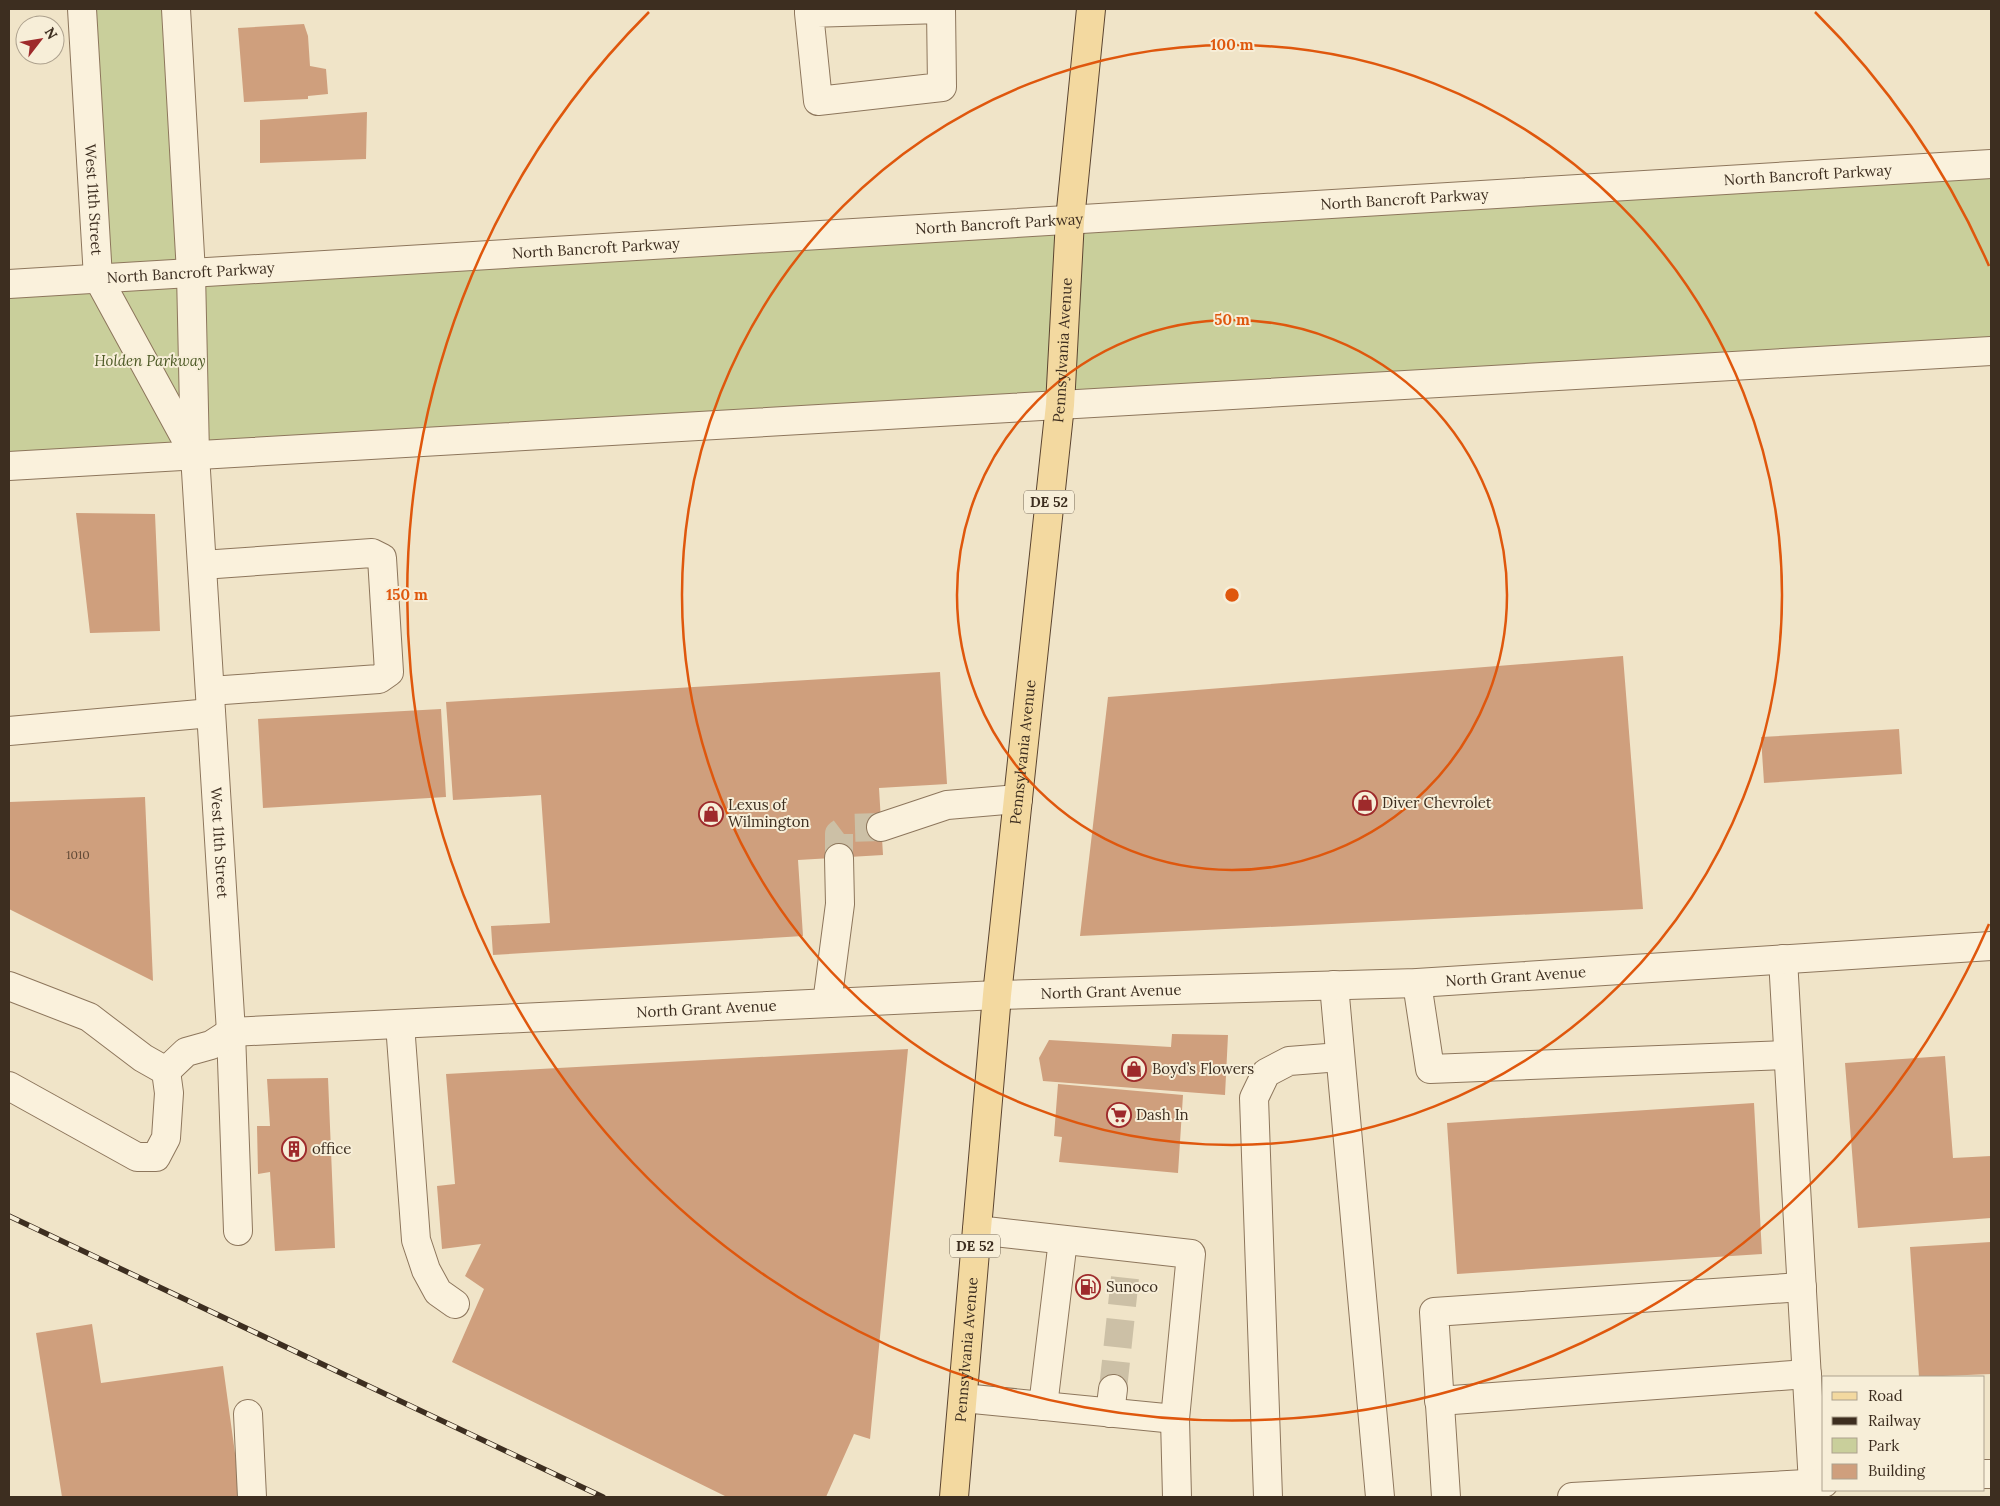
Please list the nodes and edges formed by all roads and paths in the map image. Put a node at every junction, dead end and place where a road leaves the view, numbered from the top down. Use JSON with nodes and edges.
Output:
{"nodes":[{"id":1,"x":82,"y":9,"type":"edge"},
{"id":2,"x":176,"y":9,"type":"edge"},
{"id":3,"x":1090,"y":9,"type":"edge"},
{"id":4,"x":809,"y":11,"type":"edge"},
{"id":5,"x":1991,"y":164,"type":"edge"},
{"id":6,"x":1070,"y":220,"type":"junction"},
{"id":7,"x":191,"y":273,"type":"junction"},
{"id":8,"x":98,"y":278,"type":"junction"},
{"id":9,"x":9,"y":284,"type":"edge"},
{"id":10,"x":1991,"y":351,"type":"edge"},
{"id":11,"x":1060,"y":405,"type":"junction"},
{"id":12,"x":195,"y":455,"type":"junction"},
{"id":13,"x":9,"y":466,"type":"edge"},
{"id":14,"x":202,"y":565,"type":"junction"},
{"id":15,"x":210,"y":702,"type":"junction"},
{"id":16,"x":9,"y":731,"type":"edge"},
{"id":17,"x":1018,"y":799,"type":"junction"},
{"id":18,"x":881,"y":827,"type":"tunnel mouth"},
{"id":19,"x":839,"y":858,"type":"tunnel mouth"},
{"id":20,"x":1991,"y":946,"type":"edge"},
{"id":21,"x":1783,"y":959,"type":"junction"},
{"id":22,"x":1417,"y":983,"type":"junction"},
{"id":23,"x":1334,"y":985,"type":"junction"},
{"id":24,"x":9,"y":986,"type":"edge"},
{"id":25,"x":997,"y":995,"type":"junction"},
{"id":26,"x":827,"y":1003,"type":"junction"},
{"id":27,"x":400,"y":1024,"type":"junction"},
{"id":28,"x":231,"y":1032,"type":"junction"},
{"id":29,"x":1788,"y":1055,"type":"junction"},
{"id":30,"x":1340,"y":1058,"type":"junction"},
{"id":31,"x":166,"y":1071,"type":"junction"},
{"id":32,"x":9,"y":1086,"type":"edge"},
{"id":33,"x":977,"y":1230,"type":"junction"},
{"id":34,"x":238,"y":1231,"type":"dead end"},
{"id":35,"x":1063,"y":1240,"type":"junction"},
{"id":36,"x":1802,"y":1287,"type":"junction"},
{"id":37,"x":455,"y":1304,"type":"dead end"},
{"id":38,"x":1807,"y":1374,"type":"junction"},
{"id":39,"x":963,"y":1398,"type":"junction"},
{"id":40,"x":1439,"y":1401,"type":"junction"},
{"id":41,"x":1043,"y":1406,"type":"junction"},
{"id":42,"x":248,"y":1414,"type":"dead end"},
{"id":43,"x":1175,"y":1419,"type":"junction"},
{"id":44,"x":1819,"y":1484,"type":"edge"},
{"id":45,"x":1772,"y":1492,"type":"edge"},
{"id":46,"x":252,"y":1497,"type":"edge"},
{"id":47,"x":954,"y":1497,"type":"edge"},
{"id":48,"x":1177,"y":1497,"type":"edge"},
{"id":49,"x":1268,"y":1497,"type":"edge"},
{"id":50,"x":1380,"y":1497,"type":"edge"},
{"id":51,"x":1446,"y":1497,"type":"edge"},
{"id":52,"x":1572,"y":1497,"type":"edge"}],
"edges":[{"from":1,"to":8,"type":"street","name":"West 11th Street"},
{"from":2,"to":7,"type":"street","name":"West 11th Street"},
{"from":3,"to":6,"type":"main road","name":"Pennsylvania Avenue","number":"DE 52"},
{"from":4,"to":4,"type":"street"},
{"from":5,"to":6,"type":"street","name":"North Bancroft Parkway"},
{"from":6,"to":7,"type":"street","name":"North Bancroft Parkway"},
{"from":6,"to":11,"type":"main road","name":"Pennsylvania Avenue","number":"DE 52"},
{"from":7,"to":8,"type":"street","name":"North Bancroft Parkway"},
{"from":7,"to":12,"type":"street","name":"West 11th Street"},
{"from":8,"to":9,"type":"street","name":"North Bancroft Parkway"},
{"from":8,"to":12,"type":"street","name":"West 11th Street"},
{"from":10,"to":11,"type":"street"},
{"from":11,"to":12,"type":"street"},
{"from":11,"to":17,"type":"main road","name":"Pennsylvania Avenue","number":"DE 52"},
{"from":12,"to":13,"type":"street"},
{"from":12,"to":14,"type":"street","name":"West 11th Street"},
{"from":14,"to":15,"type":"street","name":"West 11th Street"},
{"from":14,"to":15,"type":"street"},
{"from":15,"to":16,"type":"street"},
{"from":15,"to":28,"type":"street","name":"West 11th Street"},
{"from":17,"to":18,"type":"street"},
{"from":17,"to":25,"type":"main road","name":"Pennsylvania Avenue","number":"DE 52"},
{"from":19,"to":26,"type":"street"},
{"from":20,"to":21,"type":"street","name":"North Grant Avenue"},
{"from":21,"to":22,"type":"street","name":"North Grant Avenue"},
{"from":21,"to":29,"type":"street"},
{"from":22,"to":23,"type":"street","name":"North Grant Avenue"},
{"from":22,"to":29,"type":"street"},
{"from":23,"to":25,"type":"street","name":"North Grant Avenue"},
{"from":23,"to":30,"type":"street"},
{"from":24,"to":31,"type":"street"},
{"from":25,"to":26,"type":"street","name":"North Grant Avenue"},
{"from":25,"to":33,"type":"main road","name":"Pennsylvania Avenue","number":"DE 52"},
{"from":26,"to":27,"type":"street","name":"North Grant Avenue"},
{"from":27,"to":28,"type":"street","name":"North Grant Avenue"},
{"from":27,"to":37,"type":"street"},
{"from":28,"to":31,"type":"street"},
{"from":28,"to":34,"type":"street","name":"West 11th Street"},
{"from":29,"to":36,"type":"street"},
{"from":30,"to":49,"type":"street"},
{"from":30,"to":50,"type":"street"},
{"from":31,"to":32,"type":"street"},
{"from":33,"to":35,"type":"street"},
{"from":33,"to":39,"type":"main road","name":"Pennsylvania Avenue","number":"DE 52"},
{"from":35,"to":41,"type":"street"},
{"from":35,"to":43,"type":"street"},
{"from":36,"to":38,"type":"street"},
{"from":36,"to":40,"type":"street"},
{"from":38,"to":40,"type":"street"},
{"from":38,"to":44,"type":"street"},
{"from":39,"to":41,"type":"street"},
{"from":39,"to":47,"type":"main road","name":"Pennsylvania Avenue","number":"DE 52"},
{"from":40,"to":51,"type":"street"},
{"from":41,"to":43,"type":"street"},
{"from":42,"to":46,"type":"street"},
{"from":43,"to":48,"type":"street"},
{"from":44,"to":45,"type":"street"},
{"from":45,"to":52,"type":"street"}]}
